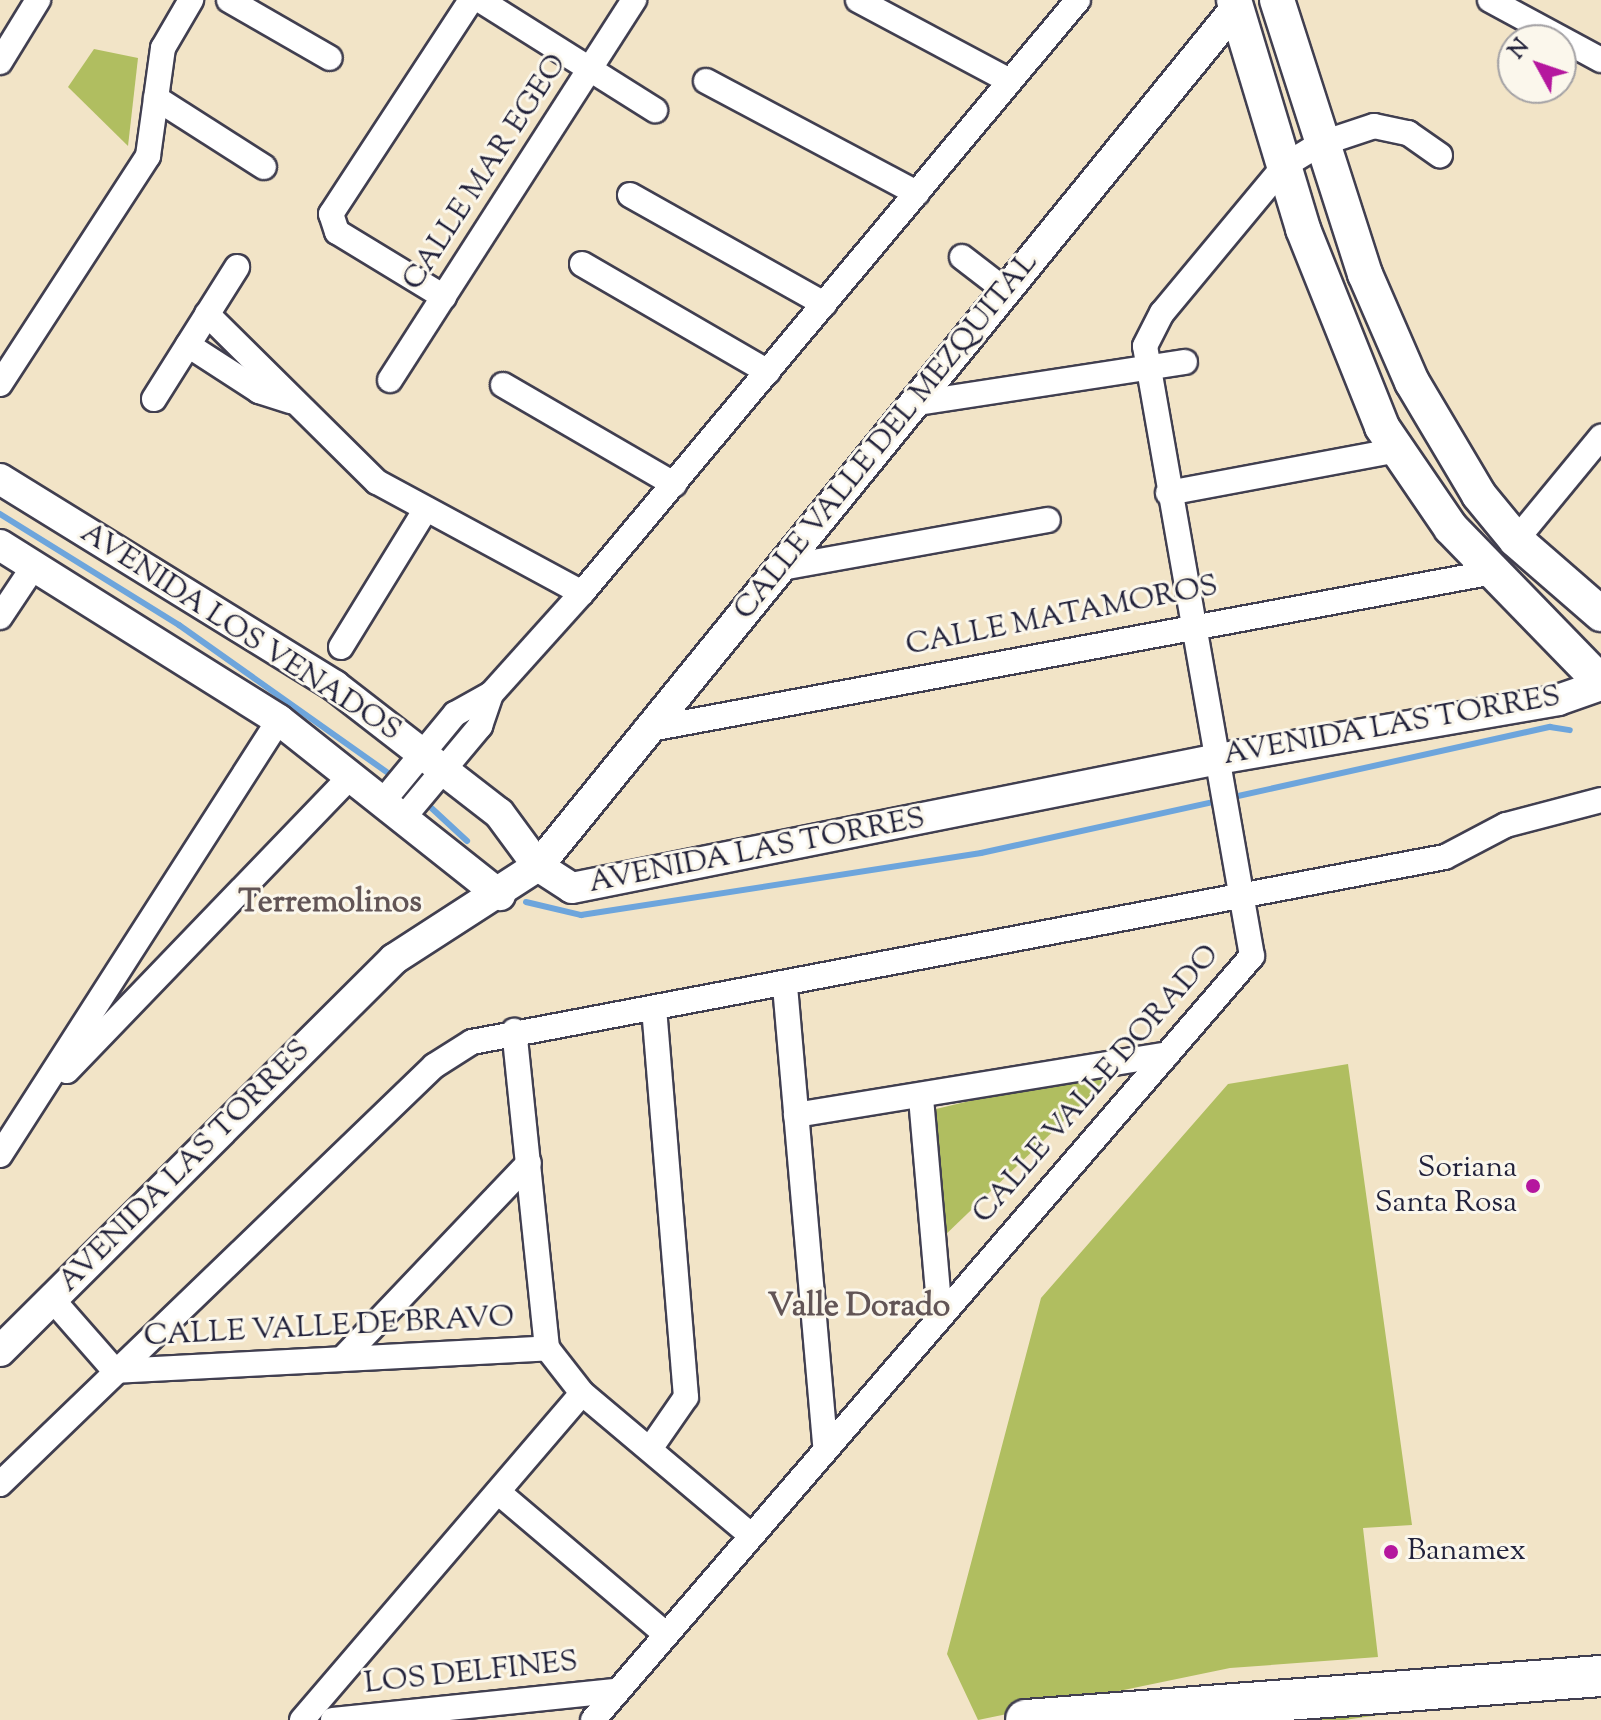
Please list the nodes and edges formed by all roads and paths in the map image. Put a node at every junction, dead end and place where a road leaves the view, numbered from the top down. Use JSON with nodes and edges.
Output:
{"nodes":[{"id":1,"x":38,"y":0,"type":"edge"},
{"id":2,"x":191,"y":0,"type":"edge"},
{"id":3,"x":229,"y":0,"type":"edge"},
{"id":4,"x":471,"y":0,"type":"edge"},
{"id":5,"x":480,"y":0,"type":"edge"},
{"id":6,"x":634,"y":0,"type":"edge"},
{"id":7,"x":858,"y":0,"type":"edge"},
{"id":8,"x":1078,"y":0,"type":"edge"},
{"id":9,"x":1277,"y":0,"type":"edge"},
{"id":10,"x":1490,"y":0,"type":"edge"},
{"id":11,"x":1235,"y":4,"type":"edge"},
{"id":12,"x":330,"y":58,"type":"dead end"},
{"id":13,"x":1601,"y":60,"type":"edge"},
{"id":14,"x":0,"y":62,"type":"edge"},
{"id":15,"x":590,"y":72,"type":"junction"},
{"id":16,"x":706,"y":81,"type":"dead end"},
{"id":17,"x":1010,"y":81,"type":"junction"},
{"id":18,"x":156,"y":98,"type":"junction"},
{"id":19,"x":655,"y":110,"type":"dead end"},
{"id":20,"x":1320,"y":144,"type":"junction"},
{"id":21,"x":1440,"y":155,"type":"dead end"},
{"id":22,"x":1284,"y":166,"type":"junction"},
{"id":23,"x":264,"y":167,"type":"dead end"},
{"id":24,"x":917,"y":193,"type":"junction"},
{"id":25,"x":630,"y":195,"type":"dead end"},
{"id":26,"x":962,"y":257,"type":"dead end"},
{"id":27,"x":582,"y":264,"type":"dead end"},
{"id":28,"x":237,"y":267,"type":"dead end"},
{"id":29,"x":1006,"y":291,"type":"junction"},
{"id":30,"x":444,"y":297,"type":"junction"},
{"id":31,"x":824,"y":304,"type":"junction"},
{"id":32,"x":207,"y":314,"type":"junction"},
{"id":33,"x":188,"y":345,"type":"junction"},
{"id":34,"x":1185,"y":362,"type":"dead end"},
{"id":35,"x":1145,"y":371,"type":"junction"},
{"id":36,"x":768,"y":372,"type":"junction"},
{"id":37,"x":390,"y":380,"type":"dead end"},
{"id":38,"x":0,"y":384,"type":"edge"},
{"id":39,"x":503,"y":385,"type":"dead end"},
{"id":40,"x":154,"y":399,"type":"dead end"},
{"id":41,"x":917,"y":403,"type":"junction"},
{"id":42,"x":296,"y":404,"type":"junction"},
{"id":43,"x":1601,"y":437,"type":"edge"},
{"id":44,"x":1397,"y":450,"type":"junction"},
{"id":45,"x":0,"y":479,"type":"edge"},
{"id":46,"x":674,"y":484,"type":"junction"},
{"id":47,"x":1168,"y":493,"type":"junction"},
{"id":48,"x":426,"y":509,"type":"junction"},
{"id":49,"x":1048,"y":520,"type":"dead end"},
{"id":50,"x":1516,"y":540,"type":"junction"},
{"id":51,"x":0,"y":545,"type":"edge"},
{"id":52,"x":34,"y":566,"type":"junction"},
{"id":53,"x":781,"y":568,"type":"junction"},
{"id":54,"x":1493,"y":572,"type":"junction"},
{"id":55,"x":582,"y":593,"type":"junction"},
{"id":56,"x":1601,"y":614,"type":"edge"},
{"id":57,"x":0,"y":617,"type":"edge"},
{"id":58,"x":1192,"y":623,"type":"junction"},
{"id":59,"x":341,"y":647,"type":"dead end"},
{"id":60,"x":1601,"y":684,"type":"edge"},
{"id":61,"x":279,"y":720,"type":"junction"},
{"id":62,"x":645,"y":730,"type":"junction"},
{"id":63,"x":428,"y":768,"type":"junction"},
{"id":64,"x":1219,"y":771,"type":"junction"},
{"id":65,"x":352,"y":775,"type":"junction"},
{"id":66,"x":1601,"y":800,"type":"edge"},
{"id":67,"x":400,"y":802,"type":"junction"},
{"id":68,"x":538,"y":866,"type":"junction"},
{"id":69,"x":500,"y":895,"type":"junction"},
{"id":70,"x":1243,"y":895,"type":"junction"},
{"id":71,"x":785,"y":986,"type":"junction"},
{"id":72,"x":654,"y":1008,"type":"junction"},
{"id":73,"x":514,"y":1031,"type":"junction"},
{"id":74,"x":1167,"y":1054,"type":"junction"},
{"id":75,"x":921,"y":1098,"type":"junction"},
{"id":76,"x":29,"y":1109,"type":"junction"},
{"id":77,"x":796,"y":1115,"type":"junction"},
{"id":78,"x":0,"y":1155,"type":"edge"},
{"id":79,"x":529,"y":1163,"type":"junction"},
{"id":80,"x":52,"y":1299,"type":"junction"},
{"id":81,"x":940,"y":1314,"type":"junction"},
{"id":82,"x":547,"y":1348,"type":"junction"},
{"id":83,"x":0,"y":1351,"type":"edge"},
{"id":84,"x":344,"y":1357,"type":"junction"},
{"id":85,"x":115,"y":1371,"type":"junction"},
{"id":86,"x":582,"y":1393,"type":"junction"},
{"id":87,"x":825,"y":1445,"type":"junction"},
{"id":88,"x":650,"y":1449,"type":"junction"},
{"id":89,"x":0,"y":1484,"type":"edge"},
{"id":90,"x":498,"y":1492,"type":"junction"},
{"id":91,"x":748,"y":1533,"type":"junction"},
{"id":92,"x":663,"y":1632,"type":"junction"},
{"id":93,"x":1601,"y":1676,"type":"edge"},
{"id":94,"x":615,"y":1691,"type":"junction"},
{"id":95,"x":302,"y":1720,"type":"edge"},
{"id":96,"x":333,"y":1720,"type":"edge"},
{"id":97,"x":593,"y":1720,"type":"edge"},
{"id":98,"x":1026,"y":1720,"type":"edge"}],
"edges":[{"from":1,"to":14,"type":"street"},
{"from":2,"to":18,"type":"street"},
{"from":3,"to":12,"type":"street"},
{"from":4,"to":30,"type":"street"},
{"from":5,"to":15,"type":"street"},
{"from":6,"to":15,"type":"street","name":"CALLE MAR EGEO"},
{"from":7,"to":17,"type":"street"},
{"from":8,"to":17,"type":"street"},
{"from":9,"to":20,"type":"main road"},
{"from":10,"to":13,"type":"street"},
{"from":11,"to":22,"type":"main road"},
{"from":11,"to":29,"type":"street","name":"CALLE VALLE DEL MEZQUITAL"},
{"from":15,"to":19,"type":"street"},
{"from":15,"to":30,"type":"street","name":"CALLE MAR EGEO"},
{"from":16,"to":24,"type":"street"},
{"from":17,"to":24,"type":"street"},
{"from":18,"to":23,"type":"street"},
{"from":18,"to":38,"type":"street"},
{"from":20,"to":21,"type":"street","name":"CALLE VALLE DORADO"},
{"from":20,"to":22,"type":"street","name":"CALLE VALLE DORADO"},
{"from":20,"to":50,"type":"main road"},
{"from":22,"to":35,"type":"street","name":"CALLE VALLE DORADO"},
{"from":22,"to":44,"type":"main road"},
{"from":24,"to":31,"type":"street"},
{"from":25,"to":31,"type":"street"},
{"from":26,"to":29,"type":"street"},
{"from":27,"to":36,"type":"street"},
{"from":28,"to":32,"type":"street"},
{"from":29,"to":41,"type":"street","name":"CALLE VALLE DEL MEZQUITAL"},
{"from":30,"to":37,"type":"street","name":"CALLE MAR EGEO"},
{"from":31,"to":36,"type":"street"},
{"from":32,"to":33,"type":"street"},
{"from":32,"to":42,"type":"street"},
{"from":33,"to":40,"type":"street"},
{"from":33,"to":42,"type":"street"},
{"from":34,"to":35,"type":"street"},
{"from":35,"to":41,"type":"street"},
{"from":35,"to":47,"type":"street","name":"CALLE VALLE DORADO"},
{"from":36,"to":46,"type":"street"},
{"from":39,"to":46,"type":"street"},
{"from":41,"to":53,"type":"street","name":"CALLE VALLE DEL MEZQUITAL"},
{"from":42,"to":48,"type":"street"},
{"from":43,"to":50,"type":"street"},
{"from":44,"to":47,"type":"street"},
{"from":44,"to":54,"type":"main road"},
{"from":45,"to":63,"type":"street","name":"AVENIDA LOS VENADOS"},
{"from":46,"to":55,"type":"street"},
{"from":47,"to":58,"type":"street","name":"CALLE VALLE DORADO"},
{"from":48,"to":55,"type":"street"},
{"from":48,"to":59,"type":"street"},
{"from":49,"to":53,"type":"street"},
{"from":50,"to":56,"type":"main road"},
{"from":51,"to":52,"type":"street","name":"AVENIDA LOS VENADOS"},
{"from":52,"to":57,"type":"street"},
{"from":52,"to":61,"type":"street","name":"AVENIDA LOS VENADOS"},
{"from":53,"to":62,"type":"street","name":"CALLE VALLE DEL MEZQUITAL"},
{"from":54,"to":58,"type":"street","name":"CALLE MATAMOROS"},
{"from":54,"to":60,"type":"main road"},
{"from":55,"to":63,"type":"street"},
{"from":58,"to":62,"type":"street","name":"CALLE MATAMOROS"},
{"from":58,"to":64,"type":"street","name":"CALLE VALLE DORADO"},
{"from":60,"to":64,"type":"street","name":"AVENIDA LAS TORRES"},
{"from":61,"to":65,"type":"street","name":"AVENIDA LOS VENADOS"},
{"from":61,"to":76,"type":"street"},
{"from":62,"to":68,"type":"street","name":"CALLE VALLE DEL MEZQUITAL"},
{"from":63,"to":67,"type":"street"},
{"from":63,"to":68,"type":"street","name":"AVENIDA LOS VENADOS"},
{"from":64,"to":68,"type":"street","name":"AVENIDA LAS TORRES"},
{"from":64,"to":70,"type":"street","name":"CALLE VALLE DORADO"},
{"from":65,"to":67,"type":"street","name":"AVENIDA LOS VENADOS"},
{"from":65,"to":76,"type":"street"},
{"from":66,"to":70,"type":"street"},
{"from":67,"to":69,"type":"street","name":"AVENIDA LOS VENADOS"},
{"from":68,"to":69,"type":"street","name":"AVENIDA LAS TORRES"},
{"from":69,"to":80,"type":"street","name":"AVENIDA LAS TORRES"},
{"from":70,"to":71,"type":"street"},
{"from":70,"to":74,"type":"street","name":"CALLE VALLE DORADO"},
{"from":71,"to":72,"type":"street"},
{"from":71,"to":77,"type":"street"},
{"from":72,"to":73,"type":"street"},
{"from":72,"to":88,"type":"street"},
{"from":73,"to":79,"type":"street"},
{"from":73,"to":85,"type":"street"},
{"from":74,"to":75,"type":"street"},
{"from":74,"to":81,"type":"street","name":"CALLE VALLE DORADO"},
{"from":75,"to":77,"type":"street"},
{"from":75,"to":81,"type":"street"},
{"from":76,"to":78,"type":"street"},
{"from":77,"to":87,"type":"street"},
{"from":79,"to":82,"type":"street"},
{"from":79,"to":84,"type":"street"},
{"from":80,"to":83,"type":"street","name":"AVENIDA LAS TORRES"},
{"from":80,"to":85,"type":"street","name":"CALLE VALLE DE BRAVO"},
{"from":81,"to":87,"type":"street","name":"CALLE VALLE DORADO"},
{"from":82,"to":84,"type":"street","name":"CALLE VALLE DE BRAVO"},
{"from":82,"to":86,"type":"street"},
{"from":84,"to":85,"type":"street","name":"CALLE VALLE DE BRAVO"},
{"from":85,"to":89,"type":"street"},
{"from":86,"to":88,"type":"street"},
{"from":86,"to":90,"type":"street"},
{"from":87,"to":91,"type":"street","name":"CALLE VALLE DORADO"},
{"from":88,"to":91,"type":"street"},
{"from":90,"to":92,"type":"street"},
{"from":90,"to":95,"type":"street"},
{"from":91,"to":92,"type":"street","name":"CALLE VALLE DORADO"},
{"from":92,"to":94,"type":"street","name":"CALLE VALLE DORADO"},
{"from":93,"to":98,"type":"highway"},
{"from":94,"to":96,"type":"street","name":"LOS DELFINES"},
{"from":94,"to":97,"type":"street","name":"CALLE VALLE DORADO"}]}
